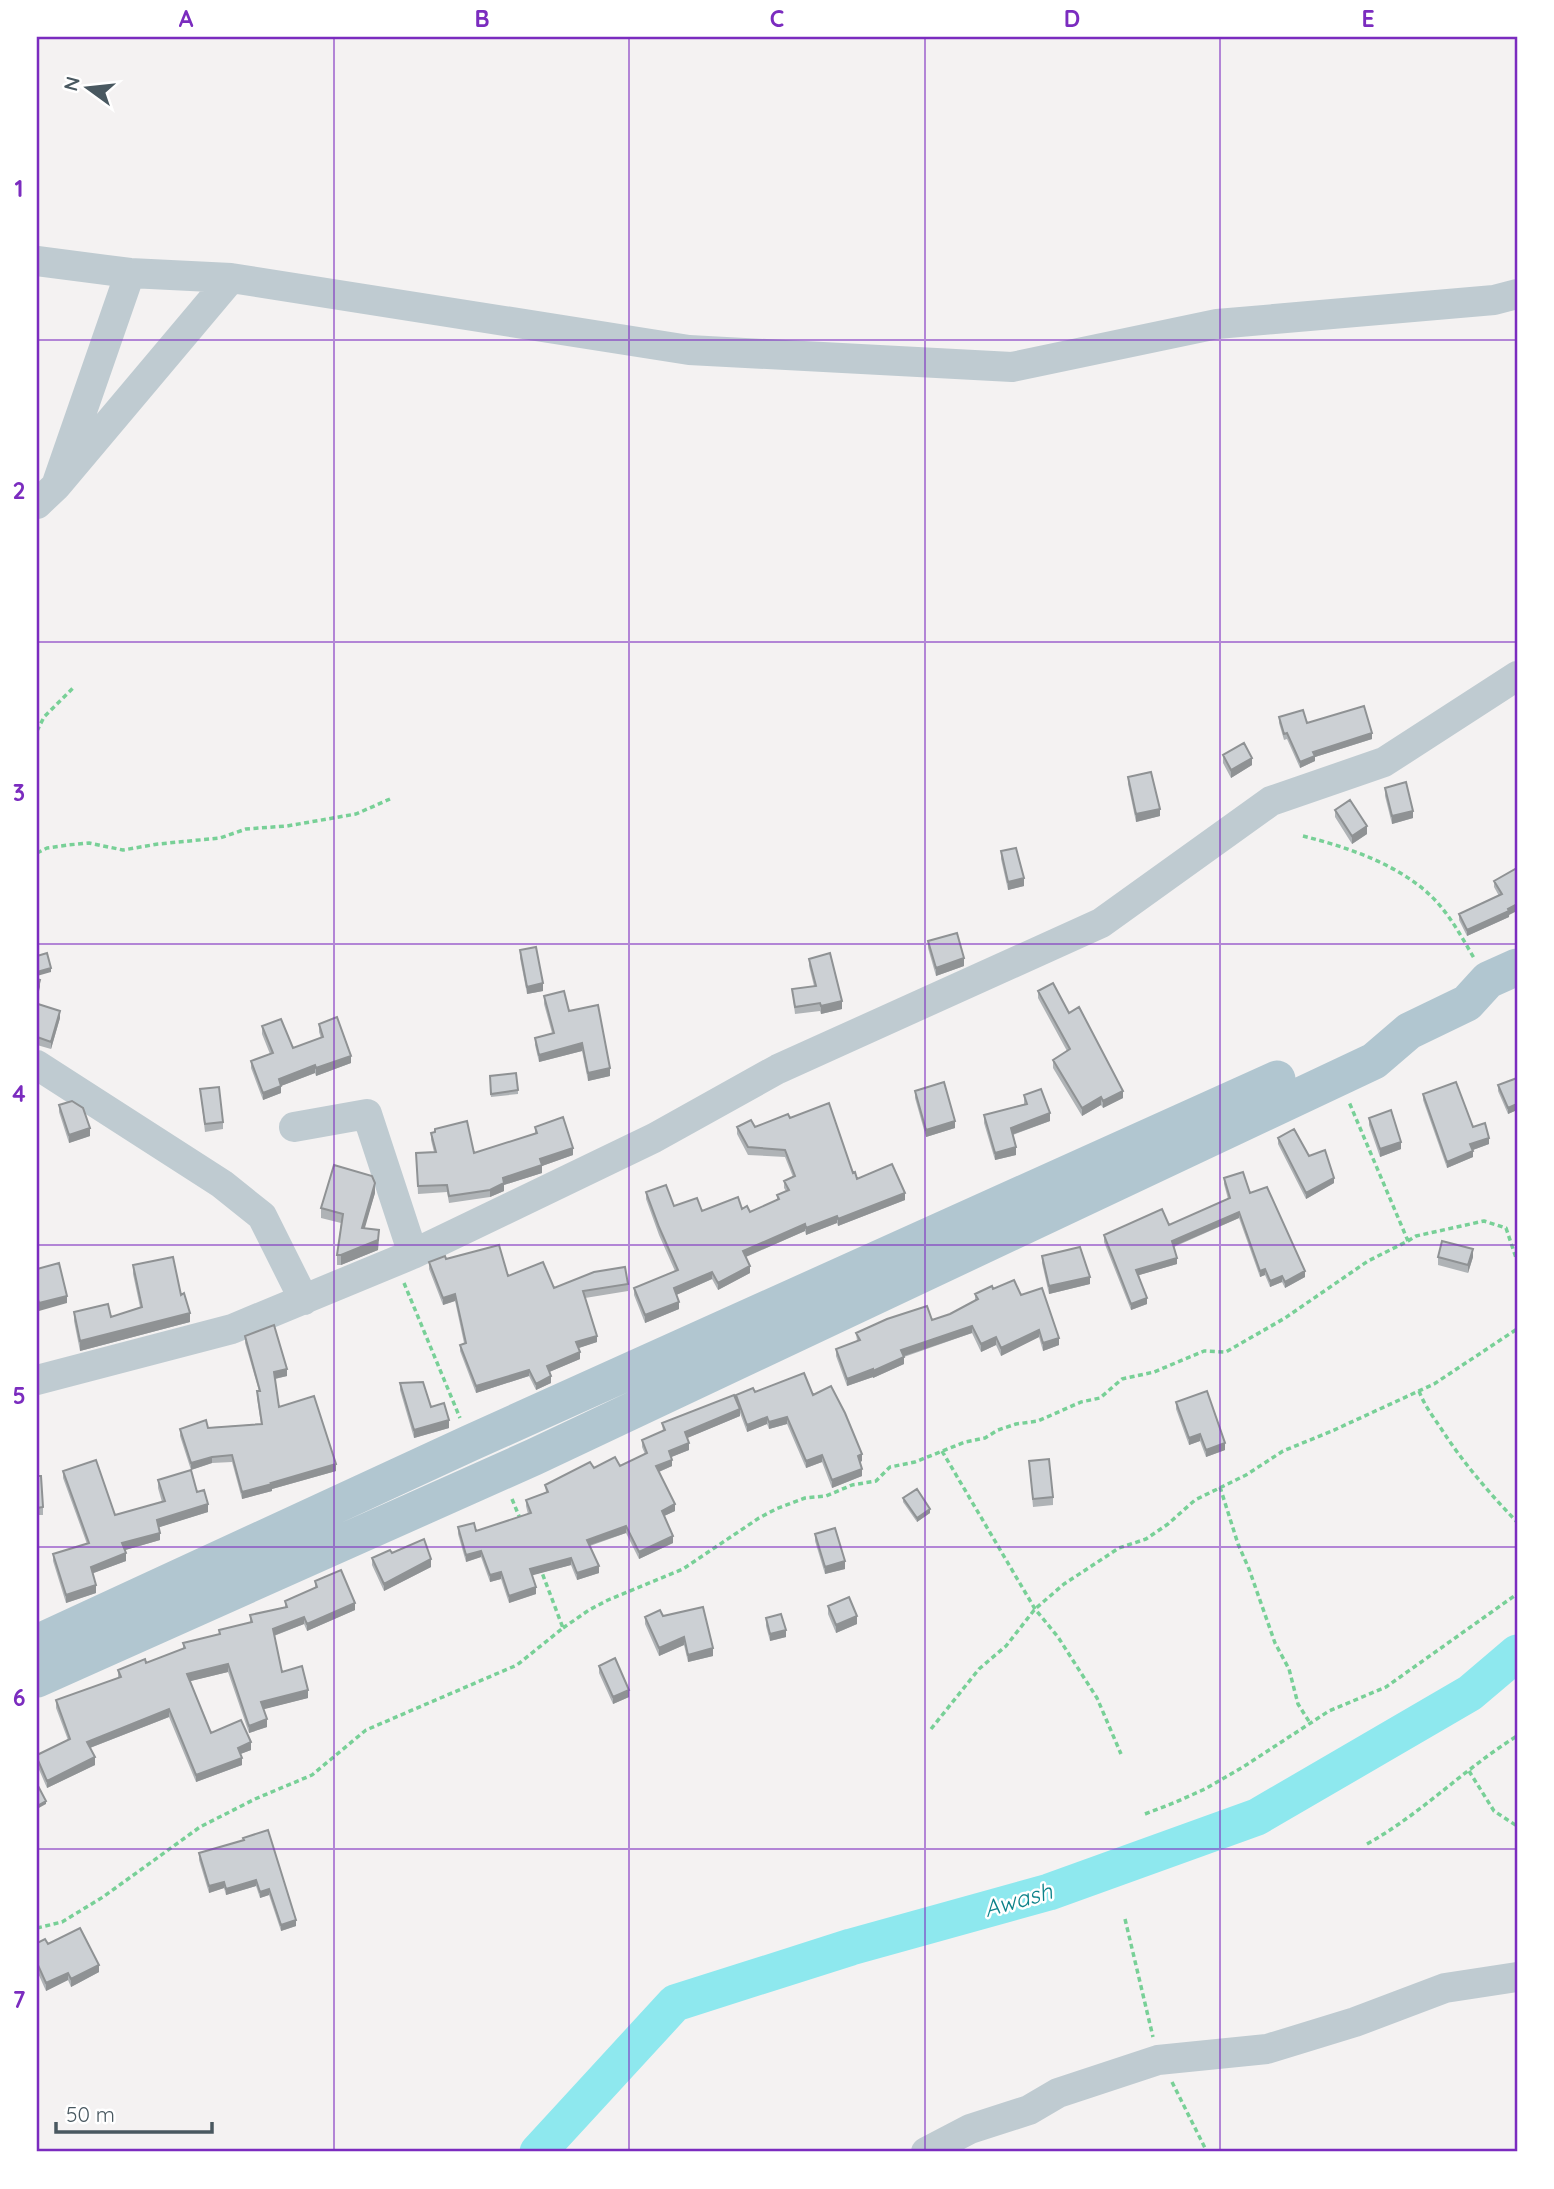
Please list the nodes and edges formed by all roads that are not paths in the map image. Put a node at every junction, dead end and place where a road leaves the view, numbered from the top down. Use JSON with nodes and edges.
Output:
{"nodes":[{"id":1,"x":37,"y":261,"type":"edge"},
{"id":2,"x":130,"y":273,"type":"junction"},
{"id":3,"x":231,"y":278,"type":"junction"},
{"id":4,"x":1517,"y":294,"type":"edge"},
{"id":5,"x":47,"y":495,"type":"edge"},
{"id":6,"x":1517,"y":676,"type":"edge"},
{"id":7,"x":1503,"y":974,"type":"edge"},
{"id":8,"x":1409,"y":1031,"type":"junction"},
{"id":9,"x":37,"y":1065,"type":"edge"},
{"id":10,"x":294,"y":1127,"type":"dead end"},
{"id":11,"x":405,"y":1258,"type":"junction"},
{"id":12,"x":304,"y":1300,"type":"junction"},
{"id":13,"x":37,"y":1380,"type":"edge"},
{"id":14,"x":37,"y":1643,"type":"edge"},
{"id":15,"x":37,"y":1679,"type":"edge"},
{"id":16,"x":1517,"y":1977,"type":"edge"},
{"id":17,"x":926,"y":2152,"type":"edge"}],
"edges":[{"from":1,"to":2,"type":"street"},
{"from":2,"to":3,"type":"street"},
{"from":2,"to":5,"type":"street"},
{"from":3,"to":4,"type":"street"},
{"from":3,"to":5,"type":"street"},
{"from":6,"to":11,"type":"street"},
{"from":7,"to":8,"type":"main road"},
{"from":8,"to":14,"type":"main road"},
{"from":8,"to":15,"type":"main road"},
{"from":9,"to":12,"type":"street"},
{"from":10,"to":11,"type":"street"},
{"from":11,"to":12,"type":"street"},
{"from":12,"to":13,"type":"street"},
{"from":16,"to":17,"type":"street"}]}
